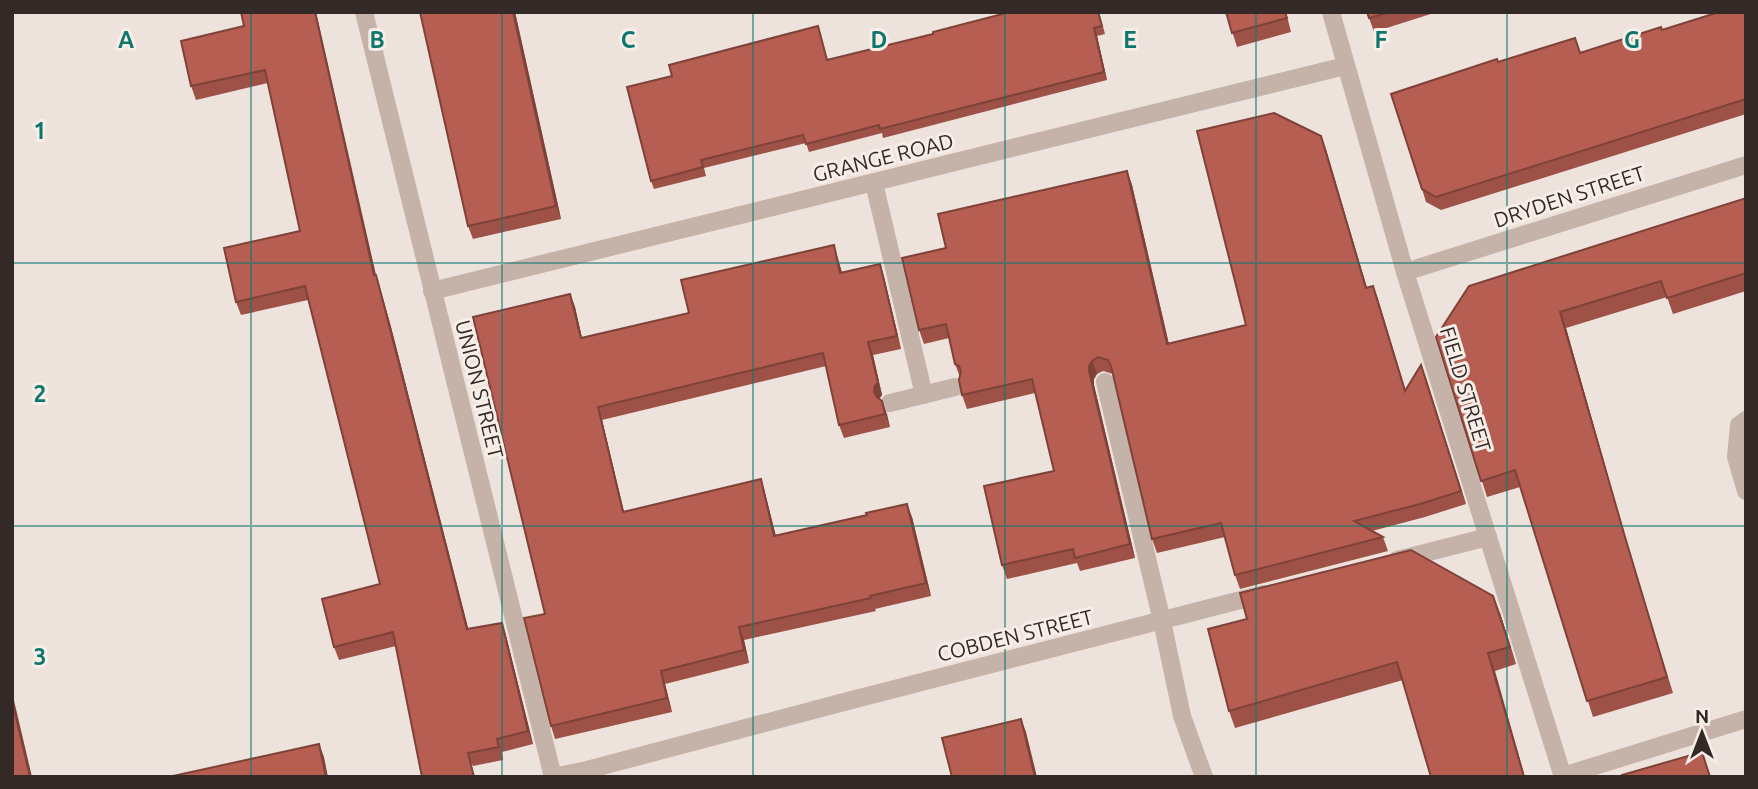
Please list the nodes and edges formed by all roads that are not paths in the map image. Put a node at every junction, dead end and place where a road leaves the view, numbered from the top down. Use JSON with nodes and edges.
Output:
{"nodes":[{"id":1,"x":364,"y":12,"type":"edge"},
{"id":2,"x":1331,"y":12,"type":"edge"},
{"id":3,"x":1345,"y":66,"type":"junction"},
{"id":4,"x":1746,"y":165,"type":"edge"},
{"id":5,"x":874,"y":183,"type":"junction"},
{"id":6,"x":1405,"y":272,"type":"junction"},
{"id":7,"x":432,"y":291,"type":"junction"},
{"id":8,"x":1105,"y":382,"type":"edge"},
{"id":9,"x":956,"y":387,"type":"edge"},
{"id":10,"x":924,"y":396,"type":"junction"},
{"id":11,"x":890,"y":403,"type":"dead end"},
{"id":12,"x":1746,"y":420,"type":"edge"},
{"id":13,"x":1746,"y":491,"type":"edge"},
{"id":14,"x":1488,"y":537,"type":"junction"},
{"id":15,"x":1383,"y":564,"type":"edge"},
{"id":16,"x":1279,"y":590,"type":"edge"},
{"id":17,"x":1162,"y":621,"type":"junction"},
{"id":18,"x":1746,"y":719,"type":"edge"},
{"id":19,"x":588,"y":773,"type":"edge"},
{"id":20,"x":1563,"y":776,"type":"edge"},
{"id":21,"x":553,"y":777,"type":"edge"},
{"id":22,"x":1204,"y":777,"type":"edge"}],
"edges":[{"from":1,"to":7,"type":"street","name":"UNION STREET"},
{"from":2,"to":3,"type":"street","name":"FIELD STREET"},
{"from":3,"to":5,"type":"street","name":"GRANGE ROAD"},
{"from":3,"to":6,"type":"street","name":"FIELD STREET"},
{"from":4,"to":6,"type":"street","name":"DRYDEN STREET"},
{"from":5,"to":7,"type":"street","name":"GRANGE ROAD"},
{"from":5,"to":10,"type":"street"},
{"from":6,"to":14,"type":"street","name":"FIELD STREET"},
{"from":7,"to":21,"type":"street","name":"UNION STREET"},
{"from":8,"to":17,"type":"street"},
{"from":9,"to":10,"type":"street"},
{"from":10,"to":11,"type":"street"},
{"from":12,"to":13,"type":"street"},
{"from":14,"to":15,"type":"street"},
{"from":14,"to":20,"type":"street","name":"FIELD STREET"},
{"from":16,"to":17,"type":"street","name":"COBDEN STREET"},
{"from":17,"to":19,"type":"street","name":"COBDEN STREET"},
{"from":17,"to":22,"type":"street"},
{"from":18,"to":20,"type":"street"},
{"from":19,"to":21,"type":"street","name":"COBDEN STREET"}]}
